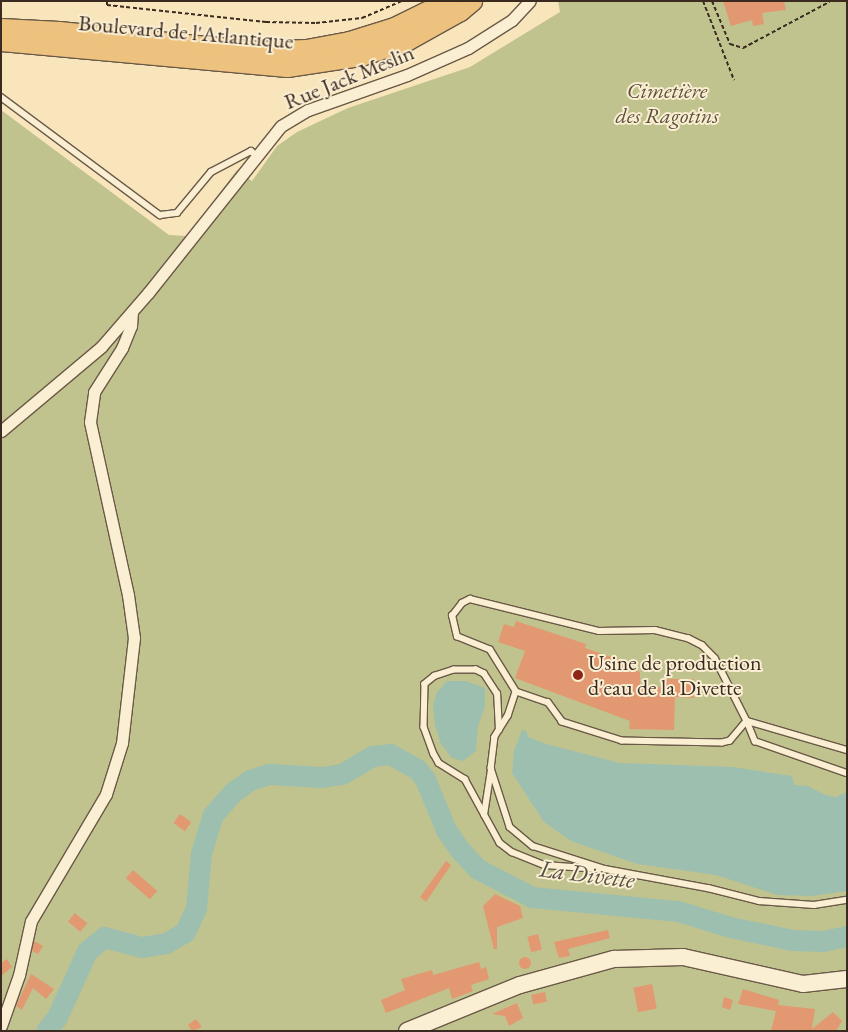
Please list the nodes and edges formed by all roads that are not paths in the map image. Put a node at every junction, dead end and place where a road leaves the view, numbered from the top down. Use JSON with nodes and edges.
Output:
{"nodes":[{"id":1,"x":447,"y":1,"type":"edge"},
{"id":2,"x":472,"y":1,"type":"edge"},
{"id":3,"x":530,"y":1,"type":"edge"},
{"id":4,"x":1,"y":28,"type":"edge"},
{"id":5,"x":1,"y":41,"type":"edge"},
{"id":6,"x":1,"y":97,"type":"edge"},
{"id":7,"x":256,"y":155,"type":"junction"},
{"id":8,"x":132,"y":312,"type":"junction"},
{"id":9,"x":1,"y":431,"type":"edge"},
{"id":10,"x":516,"y":692,"type":"junction"},
{"id":11,"x":747,"y":721,"type":"junction"},
{"id":12,"x":499,"y":730,"type":"junction"},
{"id":13,"x":847,"y":750,"type":"edge"},
{"id":14,"x":491,"y":768,"type":"junction"},
{"id":15,"x":847,"y":773,"type":"edge"},
{"id":16,"x":483,"y":816,"type":"junction"},
{"id":17,"x":605,"y":869,"type":"junction"},
{"id":18,"x":847,"y":900,"type":"edge"},
{"id":19,"x":847,"y":979,"type":"edge"},
{"id":20,"x":1,"y":1026,"type":"edge"},
{"id":21,"x":406,"y":1031,"type":"edge"}],
"edges":[{"from":1,"to":4,"type":"main road","name":"Boulevard de l'Atlantique"},
{"from":2,"to":5,"type":"main road","name":"Boulevard de l'Atlantique"},
{"from":3,"to":7,"type":"street","name":"Rue Jack Meslin"},
{"from":6,"to":7,"type":"lane"},
{"from":7,"to":8,"type":"street","name":"Rue Jack Meslin"},
{"from":8,"to":9,"type":"street","name":"Rue Jack Meslin"},
{"from":8,"to":20,"type":"street"},
{"from":10,"to":11,"type":"lane"},
{"from":10,"to":11,"type":"lane"},
{"from":10,"to":12,"type":"lane"},
{"from":11,"to":13,"type":"lane"},
{"from":11,"to":15,"type":"lane"},
{"from":12,"to":14,"type":"lane"},
{"from":12,"to":16,"type":"lane"},
{"from":14,"to":16,"type":"lane"},
{"from":14,"to":17,"type":"lane"},
{"from":16,"to":17,"type":"lane"},
{"from":17,"to":18,"type":"lane"},
{"from":19,"to":21,"type":"main road"}]}
